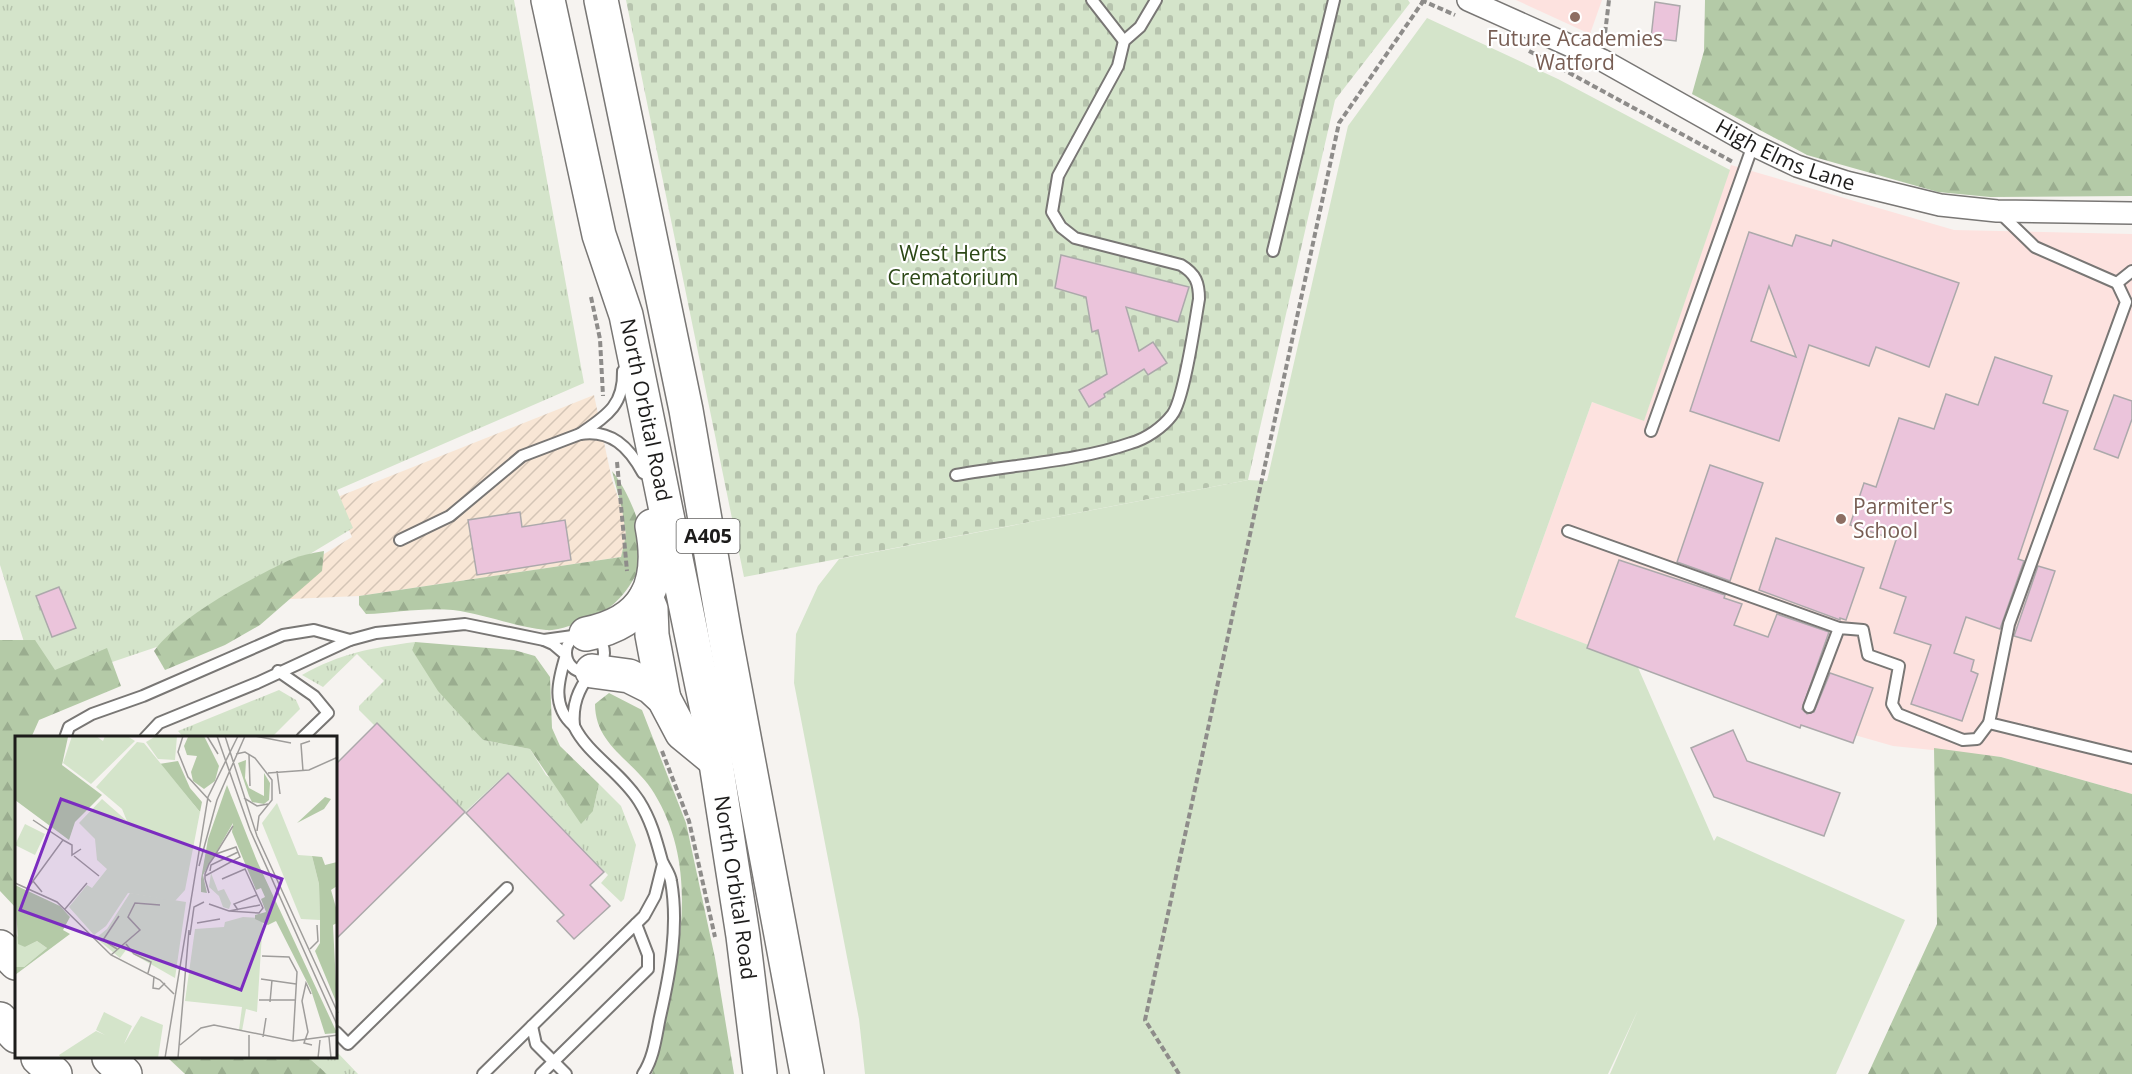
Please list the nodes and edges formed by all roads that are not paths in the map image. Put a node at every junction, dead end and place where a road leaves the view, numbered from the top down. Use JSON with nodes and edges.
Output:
{"nodes":[{"id":1,"x":548,"y":0,"type":"edge"},
{"id":2,"x":601,"y":0,"type":"edge"},
{"id":3,"x":1092,"y":0,"type":"edge"},
{"id":4,"x":1156,"y":0,"type":"edge"},
{"id":5,"x":1334,"y":0,"type":"edge"},
{"id":6,"x":1468,"y":0,"type":"edge"},
{"id":7,"x":1124,"y":41,"type":"junction"},
{"id":8,"x":1753,"y":145,"type":"junction"},
{"id":9,"x":1997,"y":211,"type":"junction"},
{"id":10,"x":2132,"y":213,"type":"edge"},
{"id":11,"x":599,"y":235,"type":"junction"},
{"id":12,"x":1273,"y":251,"type":"dead end"},
{"id":13,"x":2132,"y":271,"type":"edge"},
{"id":14,"x":2117,"y":283,"type":"junction"},
{"id":15,"x":623,"y":370,"type":"junction"},
{"id":16,"x":1651,"y":431,"type":"dead end"},
{"id":17,"x":580,"y":434,"type":"junction"},
{"id":18,"x":643,"y":473,"type":"junction"},
{"id":19,"x":956,"y":475,"type":"dead end"},
{"id":20,"x":1568,"y":531,"type":"dead end"},
{"id":21,"x":400,"y":540,"type":"dead end"},
{"id":22,"x":646,"y":597,"type":"junction"},
{"id":23,"x":1839,"y":628,"type":"junction"},
{"id":24,"x":350,"y":640,"type":"junction"},
{"id":25,"x":544,"y":640,"type":"junction"},
{"id":26,"x":581,"y":649,"type":"junction"},
{"id":27,"x":278,"y":671,"type":"junction"},
{"id":28,"x":664,"y":699,"type":"junction"},
{"id":29,"x":1809,"y":707,"type":"dead end"},
{"id":30,"x":1989,"y":723,"type":"junction"},
{"id":31,"x":574,"y":726,"type":"junction"},
{"id":32,"x":66,"y":736,"type":"edge"},
{"id":33,"x":147,"y":736,"type":"edge"},
{"id":34,"x":304,"y":736,"type":"edge"},
{"id":35,"x":2132,"y":758,"type":"edge"},
{"id":36,"x":716,"y":761,"type":"junction"},
{"id":37,"x":663,"y":864,"type":"junction"},
{"id":38,"x":507,"y":888,"type":"dead end"},
{"id":39,"x":636,"y":924,"type":"junction"},
{"id":40,"x":0,"y":947,"type":"edge"},
{"id":41,"x":15,"y":962,"type":"edge"},
{"id":42,"x":0,"y":1019,"type":"edge"},
{"id":43,"x":532,"y":1026,"type":"junction"},
{"id":44,"x":338,"y":1034,"type":"edge"},
{"id":45,"x":15,"y":1035,"type":"edge"},
{"id":46,"x":39,"y":1059,"type":"edge"},
{"id":47,"x":110,"y":1059,"type":"edge"},
{"id":48,"x":554,"y":1062,"type":"junction"},
{"id":49,"x":645,"y":1072,"type":"edge"},
{"id":50,"x":55,"y":1074,"type":"edge"},
{"id":51,"x":125,"y":1074,"type":"edge"},
{"id":52,"x":483,"y":1074,"type":"edge"},
{"id":53,"x":541,"y":1074,"type":"edge"},
{"id":54,"x":566,"y":1074,"type":"edge"},
{"id":55,"x":760,"y":1074,"type":"edge"},
{"id":56,"x":807,"y":1074,"type":"edge"}],
"edges":[{"from":1,"to":11,"type":"highway","name":"North Orbital Road","number":"A405"},
{"from":2,"to":56,"type":"highway","name":"North Orbital Road","number":"A405"},
{"from":3,"to":7,"type":"lane"},
{"from":4,"to":7,"type":"lane"},
{"from":5,"to":12,"type":"lane"},
{"from":6,"to":8,"type":"street","name":"High Elms Lane"},
{"from":7,"to":19,"type":"lane"},
{"from":8,"to":9,"type":"street","name":"High Elms Lane"},
{"from":8,"to":16,"type":"lane"},
{"from":9,"to":10,"type":"street","name":"High Elms Lane"},
{"from":9,"to":14,"type":"lane"},
{"from":11,"to":15,"type":"highway","number":"A405"},
{"from":11,"to":36,"type":"highway","name":"North Orbital Road","number":"A405"},
{"from":13,"to":14,"type":"lane"},
{"from":14,"to":30,"type":"lane"},
{"from":15,"to":17,"type":"lane"},
{"from":15,"to":18,"type":"highway","number":"A405"},
{"from":17,"to":18,"type":"lane"},
{"from":17,"to":21,"type":"lane"},
{"from":18,"to":22,"type":"highway","number":"A405"},
{"from":20,"to":23,"type":"lane"},
{"from":22,"to":26,"type":"highway","number":"A405"},
{"from":22,"to":28,"type":"highway"},
{"from":23,"to":29,"type":"lane"},
{"from":23,"to":30,"type":"lane"},
{"from":24,"to":25,"type":"lane"},
{"from":24,"to":27,"type":"lane"},
{"from":24,"to":32,"type":"lane"},
{"from":25,"to":26,"type":"lane"},
{"from":25,"to":26,"type":"lane"},
{"from":26,"to":28,"type":"highway"},
{"from":26,"to":31,"type":"lane"},
{"from":26,"to":31,"type":"lane"},
{"from":27,"to":33,"type":"lane"},
{"from":27,"to":34,"type":"lane"},
{"from":28,"to":36,"type":"highway"},
{"from":30,"to":35,"type":"lane"},
{"from":31,"to":37,"type":"lane"},
{"from":36,"to":55,"type":"highway","name":"North Orbital Road","number":"A405"},
{"from":37,"to":39,"type":"lane"},
{"from":37,"to":49,"type":"lane"},
{"from":38,"to":44,"type":"lane"},
{"from":39,"to":43,"type":"lane"},
{"from":39,"to":48,"type":"lane"},
{"from":40,"to":41,"type":"highway"},
{"from":42,"to":45,"type":"highway"},
{"from":43,"to":48,"type":"lane"},
{"from":43,"to":52,"type":"lane"},
{"from":46,"to":50,"type":"highway"},
{"from":47,"to":51,"type":"highway"},
{"from":48,"to":53,"type":"lane"},
{"from":48,"to":54,"type":"lane"}]}
